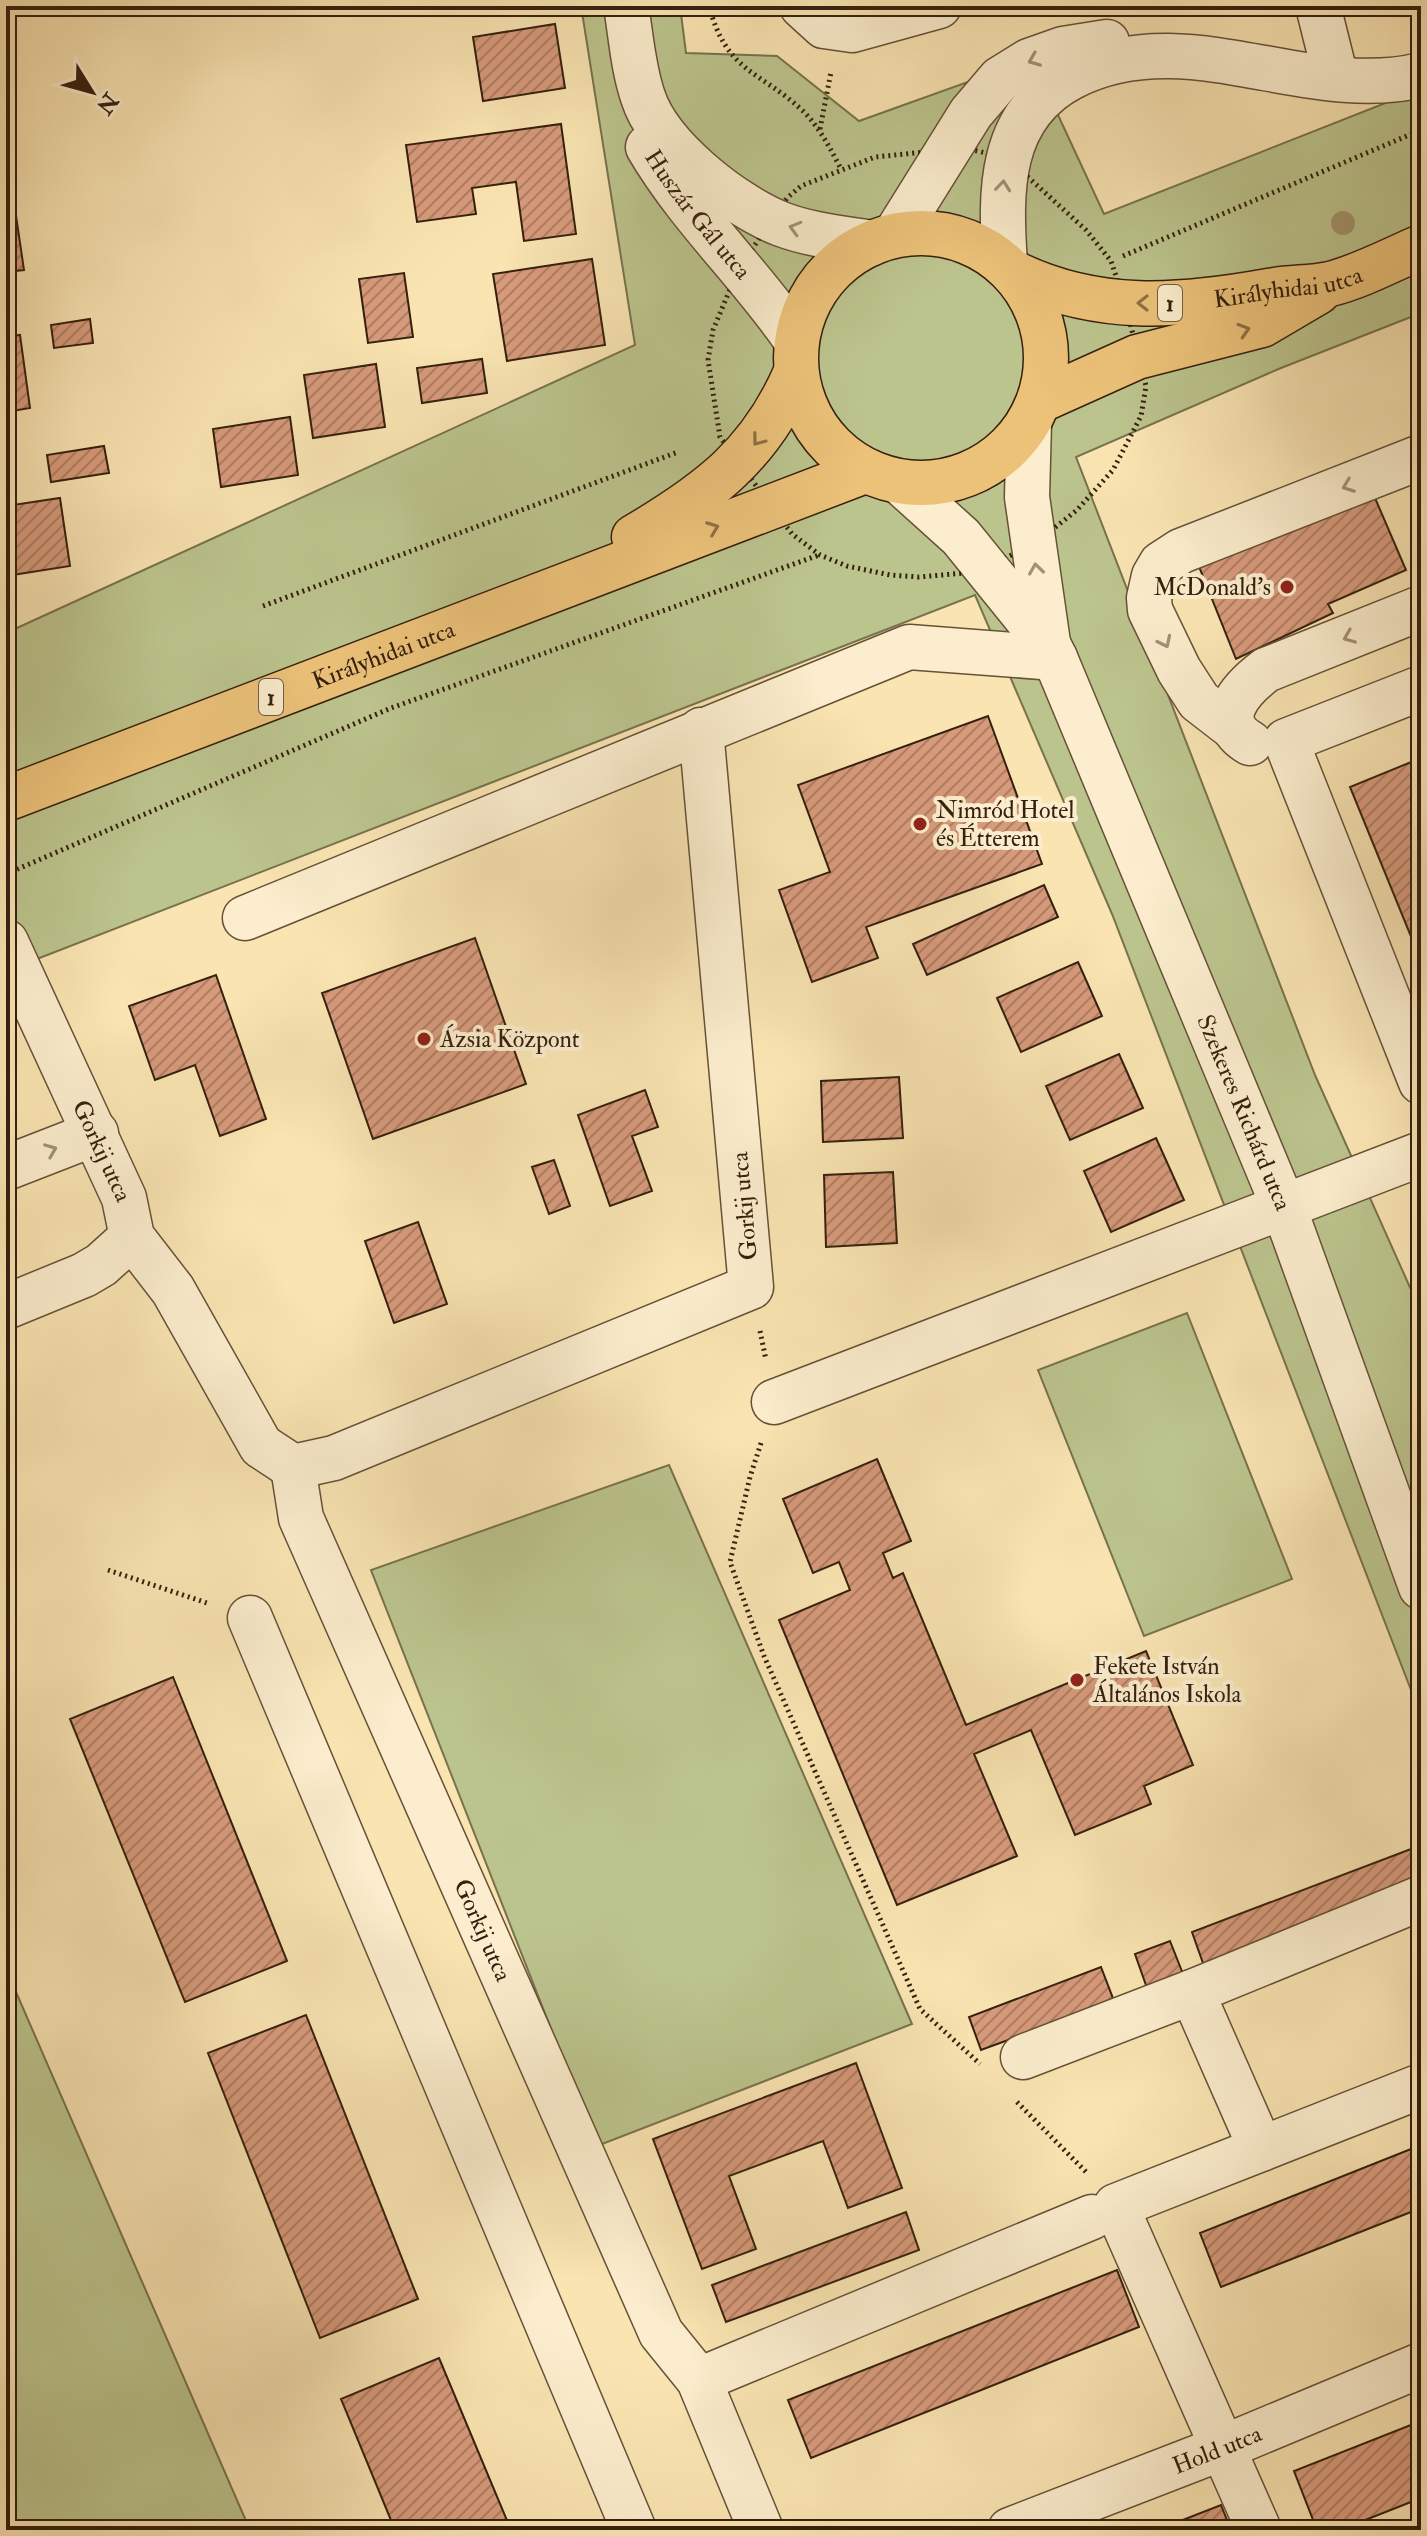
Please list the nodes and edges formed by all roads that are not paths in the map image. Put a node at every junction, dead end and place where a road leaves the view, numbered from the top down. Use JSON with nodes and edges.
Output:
{"nodes":[{"id":1,"x":626,"y":6,"type":"edge"},
{"id":2,"x":939,"y":6,"type":"edge"},
{"id":3,"x":1318,"y":6,"type":"edge"},
{"id":4,"x":820,"y":17,"type":"edge"},
{"id":5,"x":1421,"y":48,"type":"edge"},
{"id":6,"x":1163,"y":54,"type":"junction"},
{"id":7,"x":637,"y":74,"type":"junction"},
{"id":8,"x":1421,"y":75,"type":"edge"},
{"id":9,"x":1352,"y":79,"type":"junction"},
{"id":10,"x":883,"y":239,"type":"junction"},
{"id":11,"x":1421,"y":247,"type":"edge"},
{"id":12,"x":1008,"y":268,"type":"junction"},
{"id":13,"x":1331,"y":284,"type":"junction"},
{"id":14,"x":796,"y":356,"type":"junction"},
{"id":15,"x":1034,"y":411,"type":"junction"},
{"id":16,"x":1421,"y":457,"type":"edge"},
{"id":17,"x":882,"y":477,"type":"junction"},
{"id":18,"x":536,"y":596,"type":"junction"},
{"id":19,"x":1421,"y":608,"type":"edge"},
{"id":20,"x":1052,"y":652,"type":"junction"},
{"id":21,"x":1421,"y":688,"type":"edge"},
{"id":22,"x":1234,"y":728,"type":"junction"},
{"id":23,"x":701,"y":730,"type":"junction"},
{"id":24,"x":1286,"y":741,"type":"junction"},
{"id":25,"x":6,"y":799,"type":"edge"},
{"id":26,"x":245,"y":918,"type":"dead end"},
{"id":27,"x":6,"y":942,"type":"edge"},
{"id":28,"x":1421,"y":1082,"type":"edge"},
{"id":29,"x":96,"y":1133,"type":"junction"},
{"id":30,"x":1421,"y":1154,"type":"edge"},
{"id":31,"x":6,"y":1168,"type":"edge"},
{"id":32,"x":1283,"y":1205,"type":"junction"},
{"id":33,"x":132,"y":1237,"type":"junction"},
{"id":34,"x":6,"y":1307,"type":"edge"},
{"id":35,"x":774,"y":1402,"type":"road end"},
{"id":36,"x":293,"y":1467,"type":"junction"},
{"id":37,"x":1421,"y":1587,"type":"edge"},
{"id":38,"x":250,"y":1618,"type":"road end"},
{"id":39,"x":1421,"y":1898,"type":"edge"},
{"id":40,"x":1192,"y":1992,"type":"junction"},
{"id":41,"x":1006,"y":2074,"type":"road end"},
{"id":42,"x":1421,"y":2086,"type":"edge"},
{"id":43,"x":1261,"y":2149,"type":"junction"},
{"id":44,"x":1104,"y":2212,"type":"junction"},
{"id":45,"x":1421,"y":2365,"type":"edge"},
{"id":46,"x":699,"y":2380,"type":"junction"},
{"id":47,"x":1222,"y":2448,"type":"junction"},
{"id":48,"x":634,"y":2530,"type":"edge"},
{"id":49,"x":761,"y":2530,"type":"edge"},
{"id":50,"x":1010,"y":2530,"type":"edge"},
{"id":51,"x":1259,"y":2530,"type":"edge"}],
"edges":[{"from":1,"to":7,"type":"street","name":"Huszár Gál utca"},
{"from":2,"to":4,"type":"street"},
{"from":3,"to":9,"type":"street"},
{"from":5,"to":9,"type":"street"},
{"from":6,"to":9,"type":"street"},
{"from":6,"to":10,"type":"street","one_way":true},
{"from":12,"to":6,"type":"street","one_way":true},
{"from":10,"to":7,"type":"street","name":"Huszár Gál utca","one_way":true},
{"from":7,"to":14,"type":"street","name":"Huszár Gál utca"},
{"from":8,"to":9,"type":"street"},
{"from":10,"to":12,"type":"main road","number":"1"},
{"from":10,"to":14,"type":"main road","number":"1"},
{"from":11,"to":13,"type":"main road","name":"Királyhidai utca","number":"1"},
{"from":13,"to":12,"type":"main road","name":"Királyhidai utca","number":"1","one_way":true},
{"from":12,"to":15,"type":"main road","number":"1"},
{"from":15,"to":13,"type":"main road","number":"1","one_way":true},
{"from":14,"to":17,"type":"main road"},
{"from":14,"to":18,"type":"main road","name":"Királyhidai utca","number":"1","one_way":true},
{"from":15,"to":17,"type":"main road","number":"1"},
{"from":20,"to":15,"type":"street","name":"Szekeres Richárd utca","one_way":true},
{"from":16,"to":22,"type":"street","one_way":true},
{"from":18,"to":17,"type":"main road","name":"Királyhidai utca","number":"1","one_way":true},
{"from":17,"to":20,"type":"street","name":"Szekeres Richárd utca"},
{"from":18,"to":25,"type":"main road","name":"Királyhidai utca","number":"1"},
{"from":19,"to":22,"type":"street","one_way":true},
{"from":20,"to":23,"type":"street"},
{"from":20,"to":32,"type":"street","name":"Szekeres Richárd utca"},
{"from":21,"to":24,"type":"street"},
{"from":22,"to":24,"type":"street"},
{"from":23,"to":26,"type":"street"},
{"from":23,"to":36,"type":"street","name":"Gorkij utca"},
{"from":24,"to":28,"type":"street"},
{"from":27,"to":29,"type":"street","name":"Gorkij utca"},
{"from":31,"to":29,"type":"street","one_way":true},
{"from":29,"to":33,"type":"street","name":"Gorkij utca"},
{"from":30,"to":32,"type":"street"},
{"from":32,"to":35,"type":"street"},
{"from":32,"to":37,"type":"street","name":"Szekeres Richárd utca"},
{"from":33,"to":34,"type":"street"},
{"from":33,"to":36,"type":"street","name":"Gorkij utca"},
{"from":36,"to":46,"type":"street","name":"Gorkij utca"},
{"from":38,"to":48,"type":"street"},
{"from":39,"to":40,"type":"street"},
{"from":40,"to":41,"type":"street"},
{"from":40,"to":43,"type":"street"},
{"from":42,"to":43,"type":"street"},
{"from":43,"to":44,"type":"street"},
{"from":44,"to":46,"type":"street"},
{"from":44,"to":47,"type":"street"},
{"from":45,"to":47,"type":"street","name":"Hold utca"},
{"from":46,"to":49,"type":"street","name":"Gorkij utca"},
{"from":47,"to":50,"type":"street","name":"Hold utca"},
{"from":47,"to":51,"type":"street"}]}
